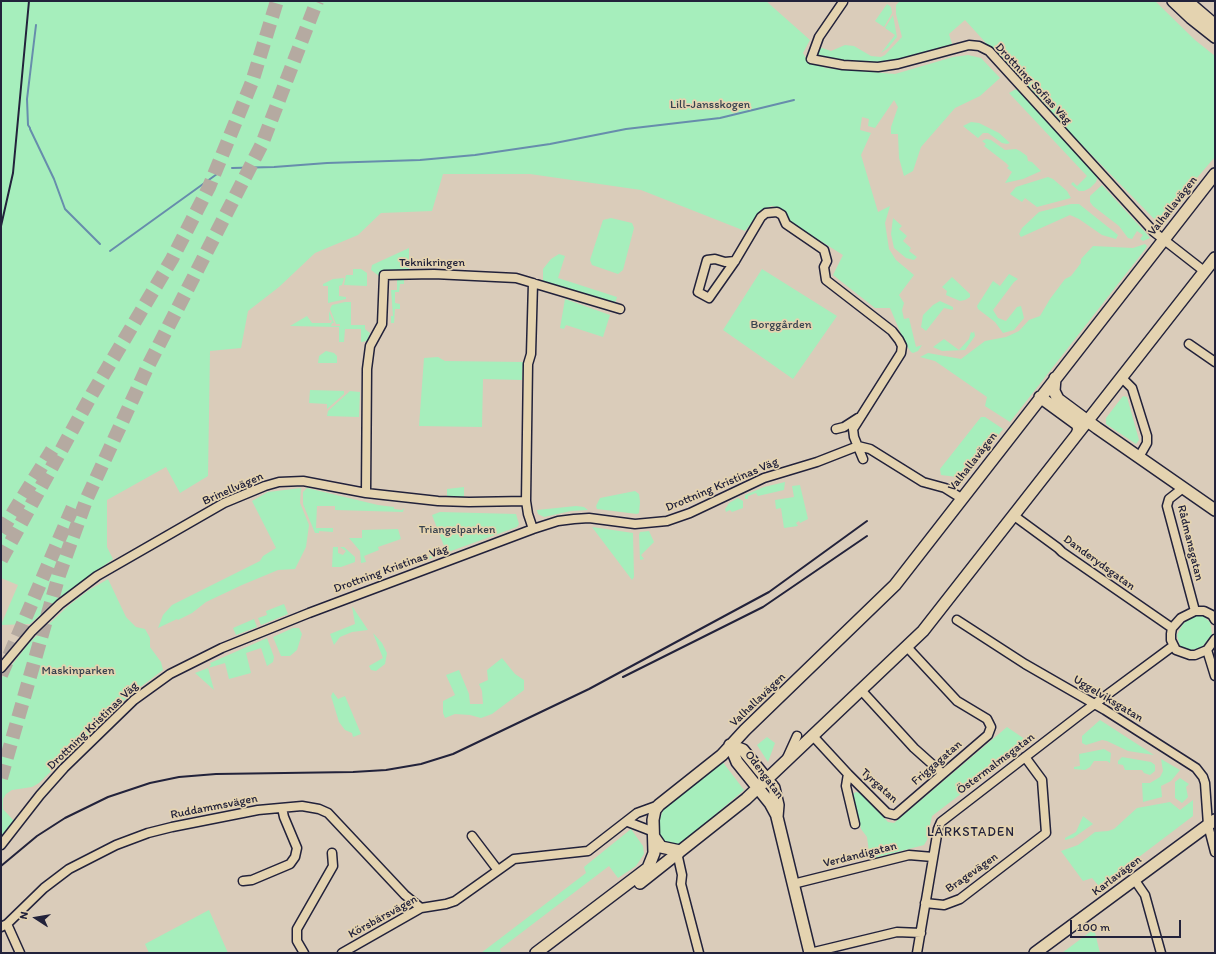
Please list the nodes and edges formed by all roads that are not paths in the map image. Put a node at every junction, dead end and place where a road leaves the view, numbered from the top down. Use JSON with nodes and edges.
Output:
{"nodes":[{"id":1,"x":1173,"y":1,"type":"edge"},
{"id":2,"x":1186,"y":1,"type":"edge"},
{"id":3,"x":843,"y":2,"type":"dead end"},
{"id":4,"x":1215,"y":25,"type":"edge"},
{"id":5,"x":1215,"y":37,"type":"edge"},
{"id":6,"x":1215,"y":174,"type":"edge"},
{"id":7,"x":1163,"y":240,"type":"junction"},
{"id":8,"x":1215,"y":258,"type":"edge"},
{"id":9,"x":735,"y":261,"type":"junction"},
{"id":10,"x":1204,"y":272,"type":"junction"},
{"id":11,"x":532,"y":283,"type":"junction"},
{"id":12,"x":620,"y":309,"type":"dead end"},
{"id":13,"x":1189,"y":344,"type":"dead end"},
{"id":14,"x":1215,"y":362,"type":"edge"},
{"id":15,"x":1121,"y":377,"type":"junction"},
{"id":16,"x":1055,"y":378,"type":"junction"},
{"id":17,"x":1040,"y":397,"type":"junction"},
{"id":18,"x":859,"y":418,"type":"junction"},
{"id":19,"x":1087,"y":421,"type":"junction"},
{"id":20,"x":842,"y":432,"type":"junction"},
{"id":21,"x":1078,"y":434,"type":"junction"},
{"id":22,"x":858,"y":446,"type":"junction"},
{"id":23,"x":1139,"y":457,"type":"junction"},
{"id":24,"x":863,"y":459,"type":"dead end"},
{"id":25,"x":1183,"y":488,"type":"junction"},
{"id":26,"x":366,"y":493,"type":"junction"},
{"id":27,"x":961,"y":498,"type":"junction"},
{"id":28,"x":526,"y":501,"type":"junction"},
{"id":29,"x":1215,"y":510,"type":"edge"},
{"id":30,"x":1013,"y":515,"type":"junction"},
{"id":31,"x":533,"y":529,"type":"junction"},
{"id":32,"x":1195,"y":611,"type":"junction"},
{"id":33,"x":1214,"y":616,"type":"edge"},
{"id":34,"x":957,"y":620,"type":"dead end"},
{"id":35,"x":1172,"y":628,"type":"junction"},
{"id":36,"x":1215,"y":639,"type":"edge"},
{"id":37,"x":1173,"y":646,"type":"junction"},
{"id":38,"x":907,"y":647,"type":"junction"},
{"id":39,"x":1208,"y":650,"type":"junction"},
{"id":40,"x":1,"y":668,"type":"edge"},
{"id":41,"x":1215,"y":676,"type":"edge"},
{"id":42,"x":861,"y":690,"type":"junction"},
{"id":43,"x":1095,"y":704,"type":"junction"},
{"id":44,"x":812,"y":735,"type":"junction"},
{"id":45,"x":797,"y":736,"type":"dead end"},
{"id":46,"x":730,"y":745,"type":"junction"},
{"id":47,"x":746,"y":749,"type":"junction"},
{"id":48,"x":1025,"y":757,"type":"junction"},
{"id":49,"x":786,"y":760,"type":"junction"},
{"id":50,"x":740,"y":767,"type":"junction"},
{"id":51,"x":942,"y":773,"type":"junction"},
{"id":52,"x":848,"y":774,"type":"junction"},
{"id":53,"x":766,"y":778,"type":"junction"},
{"id":54,"x":757,"y":788,"type":"junction"},
{"id":55,"x":659,"y":805,"type":"junction"},
{"id":56,"x":282,"y":808,"type":"junction"},
{"id":57,"x":895,"y":815,"type":"joint"},
{"id":58,"x":778,"y":817,"type":"junction"},
{"id":59,"x":628,"y":822,"type":"junction"},
{"id":60,"x":1211,"y":822,"type":"edge"},
{"id":61,"x":855,"y":824,"type":"dead end"},
{"id":62,"x":654,"y":834,"type":"junction"},
{"id":63,"x":472,"y":836,"type":"dead end"},
{"id":64,"x":1,"y":845,"type":"edge"},
{"id":65,"x":680,"y":851,"type":"junction"},
{"id":66,"x":1215,"y":852,"type":"edge"},
{"id":67,"x":332,"y":853,"type":"dead end"},
{"id":68,"x":933,"y":857,"type":"junction"},
{"id":69,"x":497,"y":869,"type":"junction"},
{"id":70,"x":1134,"y":879,"type":"junction"},
{"id":71,"x":243,"y":881,"type":"dead end"},
{"id":72,"x":793,"y":884,"type":"junction"},
{"id":73,"x":925,"y":903,"type":"junction"},
{"id":74,"x":421,"y":908,"type":"junction"},
{"id":75,"x":4,"y":926,"type":"edge"},
{"id":76,"x":921,"y":932,"type":"junction"},
{"id":77,"x":20,"y":953,"type":"edge"},
{"id":78,"x":304,"y":953,"type":"edge"},
{"id":79,"x":342,"y":953,"type":"edge"},
{"id":80,"x":536,"y":953,"type":"edge"},
{"id":81,"x":548,"y":953,"type":"edge"},
{"id":82,"x":699,"y":953,"type":"edge"},
{"id":83,"x":810,"y":953,"type":"edge"},
{"id":84,"x":918,"y":953,"type":"edge"},
{"id":85,"x":1035,"y":953,"type":"edge"},
{"id":86,"x":1161,"y":953,"type":"edge"}],
"edges":[{"from":1,"to":5,"type":"main road"},
{"from":2,"to":4,"type":"main road"},
{"from":3,"to":7,"type":"street","name":"Drottning Sofias Väg"},
{"from":6,"to":7,"type":"main road","name":"Valhallavägen"},
{"from":7,"to":10,"type":"street","name":"Drottning Sofias Väg"},
{"from":7,"to":16,"type":"main road","name":"Valhallavägen"},
{"from":8,"to":10,"type":"main road"},
{"from":9,"to":9,"type":"street"},
{"from":9,"to":18,"type":"street"},
{"from":10,"to":15,"type":"main road"},
{"from":11,"to":12,"type":"street","name":"Teknikringen"},
{"from":11,"to":26,"type":"street","name":"Teknikringen"},
{"from":11,"to":28,"type":"street"},
{"from":13,"to":14,"type":"street"},
{"from":15,"to":19,"type":"main road"},
{"from":15,"to":23,"type":"street"},
{"from":16,"to":17,"type":"main road","name":"Valhallavägen"},
{"from":16,"to":19,"type":"main road"},
{"from":17,"to":21,"type":"main road"},
{"from":17,"to":27,"type":"main road","name":"Valhallavägen"},
{"from":18,"to":20,"type":"street"},
{"from":18,"to":20,"type":"street"},
{"from":19,"to":21,"type":"main road"},
{"from":19,"to":23,"type":"main road"},
{"from":20,"to":22,"type":"street"},
{"from":21,"to":30,"type":"main road"},
{"from":22,"to":24,"type":"street"},
{"from":22,"to":27,"type":"street"},
{"from":22,"to":31,"type":"street","name":"Drottning Kristinas Väg"},
{"from":23,"to":25,"type":"main road"},
{"from":25,"to":29,"type":"main road"},
{"from":25,"to":32,"type":"street","name":"Rådmansgatan"},
{"from":26,"to":28,"type":"street","name":"Brinellvägen"},
{"from":26,"to":40,"type":"street","name":"Brinellvägen"},
{"from":27,"to":46,"type":"main road","name":"Valhallavägen"},
{"from":28,"to":31,"type":"street"},
{"from":30,"to":35,"type":"street","name":"Danderydsgatan"},
{"from":30,"to":38,"type":"main road"},
{"from":31,"to":64,"type":"street","name":"Drottning Kristinas Väg"},
{"from":32,"to":33,"type":"street"},
{"from":32,"to":35,"type":"street"},
{"from":34,"to":43,"type":"street","name":"Uggelviksgatan"},
{"from":35,"to":37,"type":"street"},
{"from":36,"to":39,"type":"street"},
{"from":37,"to":39,"type":"street"},
{"from":37,"to":43,"type":"street","name":"Östermalmsgatan"},
{"from":38,"to":42,"type":"main road"},
{"from":38,"to":51,"type":"street","name":"Friggagatan"},
{"from":39,"to":41,"type":"street"},
{"from":42,"to":44,"type":"main road"},
{"from":42,"to":51,"type":"street"},
{"from":43,"to":48,"type":"street","name":"Östermalmsgatan"},
{"from":43,"to":60,"type":"street","name":"Uggelviksgatan"},
{"from":44,"to":49,"type":"main road"},
{"from":44,"to":52,"type":"street","name":"Tyrgatan"},
{"from":45,"to":49,"type":"street"},
{"from":46,"to":47,"type":"main road","name":"Odengatan"},
{"from":46,"to":50,"type":"main road","name":"Odengatan"},
{"from":46,"to":55,"type":"main road","name":"Valhallavägen"},
{"from":47,"to":50,"type":"street"},
{"from":47,"to":53,"type":"main road","name":"Odengatan"},
{"from":48,"to":68,"type":"street","name":"Östermalmsgatan"},
{"from":48,"to":73,"type":"street","name":"Bragevägen"},
{"from":49,"to":53,"type":"main road"},
{"from":50,"to":54,"type":"main road","name":"Odengatan"},
{"from":51,"to":57,"type":"street","name":"Friggagatan"},
{"from":52,"to":57,"type":"street","name":"Tyrgatan"},
{"from":52,"to":61,"type":"street","name":"Tyrgatan"},
{"from":53,"to":54,"type":"main road"},
{"from":53,"to":58,"type":"main road","name":"Odengatan"},
{"from":54,"to":58,"type":"main road","name":"Odengatan"},
{"from":54,"to":65,"type":"main road"},
{"from":55,"to":59,"type":"street","name":"Körsbärsvägen"},
{"from":55,"to":62,"type":"main road"},
{"from":56,"to":71,"type":"street"},
{"from":56,"to":74,"type":"street","name":"Ruddammsvägen"},
{"from":56,"to":75,"type":"street","name":"Ruddammsvägen"},
{"from":58,"to":72,"type":"main road","name":"Odengatan"},
{"from":59,"to":62,"type":"street"},
{"from":59,"to":69,"type":"street","name":"Körsbärsvägen"},
{"from":60,"to":66,"type":"street"},
{"from":60,"to":70,"type":"main road","name":"Karlavägen"},
{"from":62,"to":65,"type":"main road"},
{"from":62,"to":80,"type":"main road"},
{"from":63,"to":69,"type":"street"},
{"from":65,"to":81,"type":"main road"},
{"from":65,"to":82,"type":"street"},
{"from":67,"to":78,"type":"street"},
{"from":68,"to":72,"type":"street","name":"Verdandigatan"},
{"from":68,"to":73,"type":"street","name":"Östermalmsgatan"},
{"from":69,"to":74,"type":"street","name":"Körsbärsvägen"},
{"from":70,"to":85,"type":"main road","name":"Karlavägen"},
{"from":70,"to":86,"type":"street"},
{"from":72,"to":83,"type":"main road","name":"Odengatan"},
{"from":73,"to":76,"type":"street","name":"Östermalmsgatan"},
{"from":74,"to":79,"type":"street","name":"Körsbärsvägen"},
{"from":75,"to":77,"type":"street"},
{"from":76,"to":83,"type":"street"},
{"from":76,"to":84,"type":"street","name":"Östermalmsgatan"}]}
